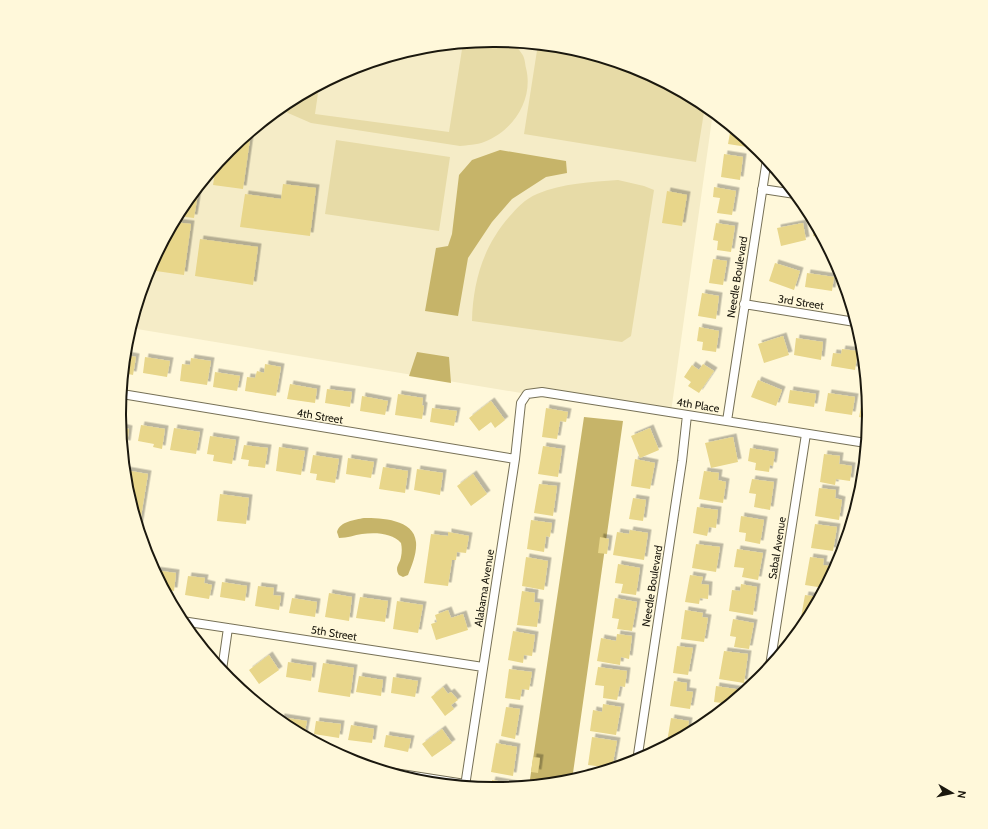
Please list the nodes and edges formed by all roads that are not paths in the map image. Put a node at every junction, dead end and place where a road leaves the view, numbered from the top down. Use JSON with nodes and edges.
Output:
{"nodes":[{"id":1,"x":766,"y":167,"type":"edge"},
{"id":2,"x":762,"y":189,"type":"junction"},
{"id":3,"x":787,"y":193,"type":"edge"},
{"id":4,"x":744,"y":304,"type":"junction"},
{"id":5,"x":849,"y":321,"type":"edge"},
{"id":6,"x":527,"y":394,"type":"joint"},
{"id":7,"x":127,"y":395,"type":"edge"},
{"id":8,"x":687,"y":415,"type":"junction"},
{"id":9,"x":727,"y":421,"type":"junction"},
{"id":10,"x":806,"y":434,"type":"junction"},
{"id":11,"x":861,"y":442,"type":"edge"},
{"id":12,"x":515,"y":459,"type":"junction"},
{"id":13,"x":190,"y":622,"type":"edge"},
{"id":14,"x":228,"y":628,"type":"junction"},
{"id":15,"x":772,"y":655,"type":"edge"},
{"id":16,"x":223,"y":662,"type":"edge"},
{"id":17,"x":483,"y":667,"type":"junction"},
{"id":18,"x":638,"y":753,"type":"edge"},
{"id":19,"x":466,"y":781,"type":"edge"}],
"edges":[{"from":1,"to":2,"type":"street","name":"Needle Boulevard"},
{"from":2,"to":3,"type":"street"},
{"from":2,"to":4,"type":"street","name":"Needle Boulevard"},
{"from":4,"to":5,"type":"street","name":"3rd Street"},
{"from":4,"to":9,"type":"street","name":"Needle Boulevard"},
{"from":6,"to":8,"type":"street","name":"4th Place"},
{"from":6,"to":12,"type":"street","name":"Alabama Avenue"},
{"from":7,"to":12,"type":"street","name":"4th Street"},
{"from":8,"to":9,"type":"street","name":"4th Place"},
{"from":8,"to":18,"type":"street","name":"Needle Boulevard"},
{"from":9,"to":10,"type":"street","name":"4th Place"},
{"from":10,"to":11,"type":"street","name":"4th Place"},
{"from":10,"to":15,"type":"street","name":"Sabal Avenue"},
{"from":12,"to":17,"type":"street","name":"Alabama Avenue"},
{"from":13,"to":14,"type":"street","name":"5th Street"},
{"from":14,"to":16,"type":"street"},
{"from":14,"to":17,"type":"street","name":"5th Street"},
{"from":17,"to":19,"type":"street","name":"Alabama Avenue"}]}
